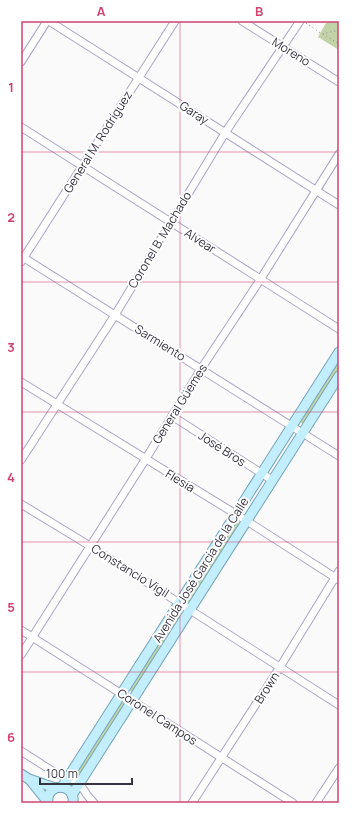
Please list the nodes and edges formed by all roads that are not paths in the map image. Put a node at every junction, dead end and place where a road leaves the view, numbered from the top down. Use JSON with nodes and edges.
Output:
{"nodes":[{"id":1,"x":48,"y":21,"type":"edge"},
{"id":2,"x":175,"y":21,"type":"edge"},
{"id":3,"x":242,"y":21,"type":"edge"},
{"id":4,"x":301,"y":21,"type":"edge"},
{"id":5,"x":282,"y":47,"type":"junction"},
{"id":6,"x":21,"y":62,"type":"edge"},
{"id":7,"x":138,"y":77,"type":"junction"},
{"id":8,"x":339,"y":82,"type":"edge"},
{"id":9,"x":21,"y":127,"type":"edge"},
{"id":10,"x":225,"y":133,"type":"junction"},
{"id":11,"x":339,"y":154,"type":"edge"},
{"id":12,"x":82,"y":166,"type":"junction"},
{"id":13,"x":315,"y":190,"type":"junction"},
{"id":14,"x":339,"y":205,"type":"edge"},
{"id":15,"x":170,"y":222,"type":"junction"},
{"id":16,"x":22,"y":259,"type":"edge"},
{"id":17,"x":260,"y":280,"type":"junction"},
{"id":18,"x":115,"y":315,"type":"junction"},
{"id":19,"x":339,"y":329,"type":"edge"},
{"id":20,"x":339,"y":352,"type":"edge"},
{"id":21,"x":201,"y":369,"type":"junction"},
{"id":22,"x":339,"y":376,"type":"edge"},
{"id":23,"x":21,"y":382,"type":"edge"},
{"id":24,"x":56,"y":405,"type":"junction"},
{"id":25,"x":172,"y":416,"type":"junction"},
{"id":26,"x":293,"y":426,"type":"junction"},
{"id":27,"x":303,"y":432,"type":"junction"},
{"id":28,"x":21,"y":444,"type":"edge"},
{"id":29,"x":28,"y":449,"type":"junction"},
{"id":30,"x":339,"y":456,"type":"edge"},
{"id":31,"x":21,"y":460,"type":"edge"},
{"id":32,"x":145,"y":460,"type":"junction"},
{"id":33,"x":262,"y":475,"type":"junction"},
{"id":34,"x":272,"y":480,"type":"junction"},
{"id":35,"x":21,"y":504,"type":"edge"},
{"id":36,"x":236,"y":515,"type":"junction"},
{"id":37,"x":247,"y":521,"type":"junction"},
{"id":38,"x":90,"y":546,"type":"junction"},
{"id":39,"x":338,"y":576,"type":"edge"},
{"id":40,"x":180,"y":603,"type":"junction"},
{"id":41,"x":190,"y":610,"type":"junction"},
{"id":42,"x":21,"y":630,"type":"edge"},
{"id":43,"x":32,"y":637,"type":"junction"},
{"id":44,"x":21,"y":655,"type":"edge"},
{"id":45,"x":280,"y":667,"type":"junction"},
{"id":46,"x":122,"y":694,"type":"junction"},
{"id":47,"x":132,"y":700,"type":"junction"},
{"id":48,"x":339,"y":705,"type":"edge"},
{"id":49,"x":21,"y":751,"type":"edge"},
{"id":50,"x":222,"y":758,"type":"junction"},
{"id":51,"x":339,"y":768,"type":"edge"},
{"id":52,"x":25,"y":776,"type":"edge"},
{"id":53,"x":68,"y":777,"type":"junction"},
{"id":54,"x":80,"y":784,"type":"junction"},
{"id":55,"x":59,"y":787,"type":"junction"},
{"id":56,"x":74,"y":800,"type":"edge"},
{"id":57,"x":48,"y":802,"type":"edge"},
{"id":58,"x":94,"y":803,"type":"edge"},
{"id":59,"x":192,"y":803,"type":"edge"},
{"id":60,"x":293,"y":803,"type":"edge"},
{"id":61,"x":316,"y":803,"type":"edge"}],
"edges":[{"from":1,"to":6,"type":"street"},
{"from":1,"to":7,"type":"street","name":"Garay"},
{"from":2,"to":7,"type":"street","name":"General M. Rodríguez"},
{"from":3,"to":5,"type":"street","name":"Moreno"},
{"from":4,"to":5,"type":"street","name":"Coronel B. Machado"},
{"from":5,"to":8,"type":"street","name":"Moreno"},
{"from":5,"to":10,"type":"street","name":"Coronel B. Machado"},
{"from":7,"to":10,"type":"street","name":"Garay"},
{"from":7,"to":12,"type":"street","name":"General M. Rodríguez"},
{"from":9,"to":12,"type":"street","name":"Alvear"},
{"from":10,"to":13,"type":"street","name":"Garay"},
{"from":10,"to":15,"type":"street","name":"Coronel B. Machado"},
{"from":11,"to":13,"type":"street","name":"General Güemes"},
{"from":12,"to":15,"type":"street","name":"Alvear"},
{"from":12,"to":16,"type":"street","name":"General M. Rodríguez"},
{"from":13,"to":14,"type":"street","name":"Garay"},
{"from":13,"to":17,"type":"street","name":"General Güemes"},
{"from":15,"to":17,"type":"street","name":"Alvear"},
{"from":15,"to":18,"type":"street","name":"Coronel B. Machado"},
{"from":16,"to":18,"type":"street","name":"Sarmiento"},
{"from":17,"to":19,"type":"street","name":"Alvear"},
{"from":17,"to":21,"type":"street","name":"General Güemes"},
{"from":18,"to":21,"type":"street","name":"Sarmiento"},
{"from":18,"to":24,"type":"street","name":"Coronel B. Machado"},
{"from":20,"to":26,"type":"main road","name":"Avenida José García de la Calle"},
{"from":21,"to":25,"type":"street","name":"General Güemes"},
{"from":21,"to":26,"type":"street","name":"Sarmiento"},
{"from":22,"to":27,"type":"main road","name":"Avenida José García de la Calle"},
{"from":23,"to":24,"type":"street","name":"Flesia"},
{"from":24,"to":29,"type":"street","name":"Coronel B. Machado"},
{"from":24,"to":32,"type":"street","name":"Flesia"},
{"from":25,"to":32,"type":"street","name":"General Güemes"},
{"from":25,"to":33,"type":"street","name":"José Bros"},
{"from":26,"to":27,"type":"street","name":"Sarmiento"},
{"from":26,"to":33,"type":"main road","name":"Avenida José García de la Calle"},
{"from":27,"to":30,"type":"street","name":"Sarmiento"},
{"from":27,"to":34,"type":"main road","name":"Avenida José García de la Calle"},
{"from":28,"to":29,"type":"street"},
{"from":29,"to":31,"type":"street","name":"Coronel B. Machado"},
{"from":32,"to":36,"type":"street","name":"Flesia"},
{"from":32,"to":38,"type":"street","name":"General Güemes"},
{"from":33,"to":34,"type":"street","name":"José Bros"},
{"from":33,"to":36,"type":"main road","name":"Avenida José García de la Calle"},
{"from":34,"to":37,"type":"main road","name":"Avenida José García de la Calle"},
{"from":35,"to":38,"type":"street","name":"Constancio Vigil"},
{"from":36,"to":37,"type":"street","name":"Flesia"},
{"from":36,"to":40,"type":"main road","name":"Avenida José García de la Calle"},
{"from":37,"to":39,"type":"street","name":"Flesia"},
{"from":37,"to":41,"type":"main road","name":"Avenida José García de la Calle"},
{"from":38,"to":40,"type":"street","name":"Constancio Vigil"},
{"from":38,"to":43,"type":"street","name":"General Güemes"},
{"from":39,"to":45,"type":"street","name":"Brown"},
{"from":40,"to":41,"type":"street","name":"Constancio Vigil"},
{"from":40,"to":46,"type":"main road","name":"Avenida José García de la Calle"},
{"from":41,"to":45,"type":"street","name":"Constancio Vigil"},
{"from":41,"to":47,"type":"main road","name":"Avenida José García de la Calle"},
{"from":42,"to":43,"type":"street","name":"Coronel Campos"},
{"from":43,"to":44,"type":"street","name":"General Güemes"},
{"from":43,"to":46,"type":"street","name":"Coronel Campos"},
{"from":45,"to":48,"type":"street","name":"Constancio Vigil"},
{"from":45,"to":50,"type":"street","name":"Brown"},
{"from":46,"to":47,"type":"street","name":"Coronel Campos"},
{"from":46,"to":53,"type":"main road","name":"Avenida José García de la Calle"},
{"from":47,"to":50,"type":"street","name":"Coronel Campos"},
{"from":47,"to":54,"type":"main road","name":"Avenida José García de la Calle"},
{"from":49,"to":53,"type":"street"},
{"from":50,"to":59,"type":"street","name":"Brown"},
{"from":50,"to":60,"type":"street","name":"Coronel Campos"},
{"from":51,"to":61,"type":"street"},
{"from":52,"to":55,"type":"main road"},
{"from":52,"to":57,"type":"main road"},
{"from":53,"to":54,"type":"street"},
{"from":53,"to":55,"type":"main road","name":"Avenida José García de la Calle"},
{"from":54,"to":56,"type":"main road","name":"Avenida José García de la Calle"},
{"from":54,"to":58,"type":"street"},
{"from":55,"to":56,"type":"main road"},
{"from":55,"to":57,"type":"main road","name":"Avenida José García de la Calle"}]}
